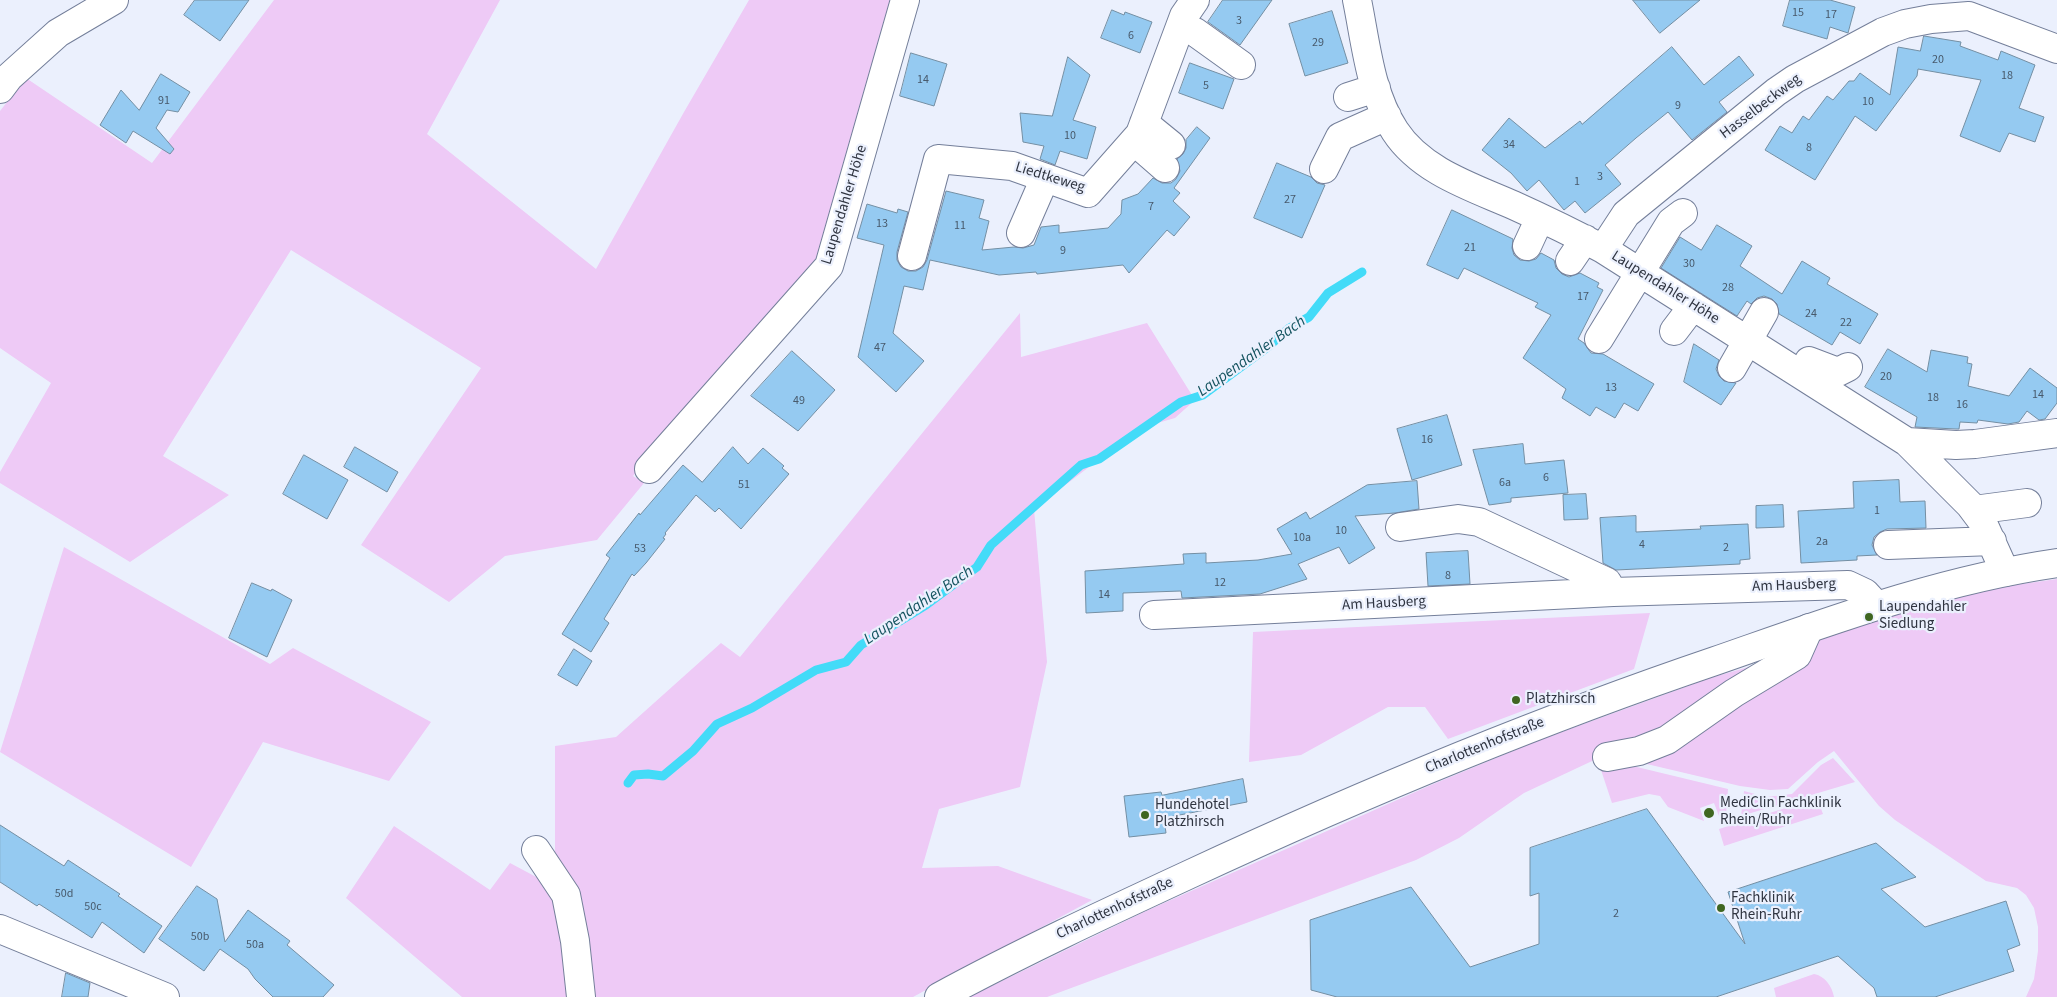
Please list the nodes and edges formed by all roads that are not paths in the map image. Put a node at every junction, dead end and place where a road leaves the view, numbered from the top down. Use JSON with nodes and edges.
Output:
{"nodes":[{"id":1,"x":905,"y":0,"type":"edge"},
{"id":2,"x":1195,"y":0,"type":"edge"},
{"id":3,"x":1357,"y":0,"type":"edge"},
{"id":4,"x":110,"y":1,"type":"edge"},
{"id":5,"x":1978,"y":10,"type":"edge"},
{"id":6,"x":1180,"y":28,"type":"junction"},
{"id":7,"x":2057,"y":49,"type":"edge"},
{"id":8,"x":1240,"y":65,"type":"dead end"},
{"id":9,"x":1376,"y":88,"type":"junction"},
{"id":10,"x":0,"y":89,"type":"edge"},
{"id":11,"x":1348,"y":97,"type":"dead end"},
{"id":12,"x":1387,"y":116,"type":"junction"},
{"id":13,"x":1139,"y":132,"type":"junction"},
{"id":14,"x":1168,"y":156,"type":"dead end"},
{"id":15,"x":1324,"y":169,"type":"dead end"},
{"id":16,"x":1045,"y":178,"type":"junction"},
{"id":17,"x":1683,"y":213,"type":"dead end"},
{"id":18,"x":1540,"y":218,"type":"junction"},
{"id":19,"x":1022,"y":233,"type":"dead end"},
{"id":20,"x":1527,"y":246,"type":"dead end"},
{"id":21,"x":1586,"y":250,"type":"junction"},
{"id":22,"x":912,"y":256,"type":"dead end"},
{"id":23,"x":1639,"y":271,"type":"junction"},
{"id":24,"x":1693,"y":306,"type":"junction"},
{"id":25,"x":1674,"y":331,"type":"dead end"},
{"id":26,"x":1763,"y":333,"type":"junction"},
{"id":27,"x":1598,"y":339,"type":"dead end"},
{"id":28,"x":1732,"y":368,"type":"dead end"},
{"id":29,"x":1802,"y":375,"type":"junction"},
{"id":30,"x":1847,"y":404,"type":"junction"},
{"id":31,"x":2057,"y":432,"type":"edge"},
{"id":32,"x":1907,"y":442,"type":"junction"},
{"id":33,"x":649,"y":469,"type":"dead end"},
{"id":34,"x":2026,"y":503,"type":"dead end"},
{"id":35,"x":1974,"y":510,"type":"junction"},
{"id":36,"x":1400,"y":527,"type":"dead end"},
{"id":37,"x":1992,"y":540,"type":"junction"},
{"id":38,"x":1888,"y":545,"type":"dead end"},
{"id":39,"x":2057,"y":564,"type":"edge"},
{"id":40,"x":2005,"y":572,"type":"junction"},
{"id":41,"x":1613,"y":592,"type":"junction"},
{"id":42,"x":1877,"y":606,"type":"junction"},
{"id":43,"x":1154,"y":615,"type":"dead end"},
{"id":44,"x":1809,"y":628,"type":"junction"},
{"id":45,"x":1607,"y":757,"type":"dead end"},
{"id":46,"x":536,"y":850,"type":"dead end"},
{"id":47,"x":0,"y":929,"type":"edge"},
{"id":48,"x":165,"y":997,"type":"edge"},
{"id":49,"x":581,"y":997,"type":"edge"},
{"id":50,"x":939,"y":997,"type":"edge"}],
"edges":[{"from":1,"to":33,"type":"street","name":"Laupendahler Höhe"},
{"from":2,"to":6,"type":"street","name":"Liedtkeweg"},
{"from":3,"to":9,"type":"street","name":"Laupendahler Höhe"},
{"from":4,"to":10,"type":"street"},
{"from":5,"to":7,"type":"street","name":"Hasselbeckweg"},
{"from":5,"to":21,"type":"street","name":"Hasselbeckweg"},
{"from":6,"to":8,"type":"street"},
{"from":6,"to":13,"type":"street","name":"Liedtkeweg"},
{"from":9,"to":11,"type":"street"},
{"from":9,"to":12,"type":"street","name":"Laupendahler Höhe"},
{"from":12,"to":15,"type":"street"},
{"from":12,"to":18,"type":"street","name":"Laupendahler Höhe"},
{"from":13,"to":14,"type":"street"},
{"from":13,"to":16,"type":"street","name":"Liedtkeweg"},
{"from":16,"to":19,"type":"street"},
{"from":16,"to":22,"type":"street","name":"Liedtkeweg"},
{"from":17,"to":23,"type":"street"},
{"from":18,"to":20,"type":"street"},
{"from":18,"to":21,"type":"street","name":"Laupendahler Höhe"},
{"from":21,"to":23,"type":"street","name":"Laupendahler Höhe"},
{"from":23,"to":24,"type":"street","name":"Laupendahler Höhe"},
{"from":23,"to":27,"type":"street"},
{"from":24,"to":25,"type":"street"},
{"from":24,"to":26,"type":"street","name":"Laupendahler Höhe"},
{"from":26,"to":28,"type":"street"},
{"from":26,"to":29,"type":"street","name":"Laupendahler Höhe"},
{"from":29,"to":30,"type":"street","name":"Laupendahler Höhe"},
{"from":29,"to":30,"type":"street"},
{"from":30,"to":32,"type":"street","name":"Laupendahler Höhe"},
{"from":31,"to":32,"type":"street"},
{"from":32,"to":35,"type":"street","name":"Laupendahler Höhe"},
{"from":34,"to":35,"type":"street"},
{"from":35,"to":37,"type":"street","name":"Laupendahler Höhe"},
{"from":36,"to":41,"type":"street"},
{"from":37,"to":38,"type":"street"},
{"from":37,"to":40,"type":"street","name":"Laupendahler Höhe"},
{"from":39,"to":40,"type":"street","name":"Charlottenhofstraße"},
{"from":40,"to":42,"type":"street","name":"Charlottenhofstraße"},
{"from":41,"to":42,"type":"street","name":"Am Hausberg"},
{"from":41,"to":43,"type":"street","name":"Am Hausberg"},
{"from":42,"to":44,"type":"street","name":"Charlottenhofstraße"},
{"from":44,"to":45,"type":"street"},
{"from":44,"to":50,"type":"street","name":"Charlottenhofstraße"},
{"from":46,"to":49,"type":"street"},
{"from":47,"to":48,"type":"street"}]}
